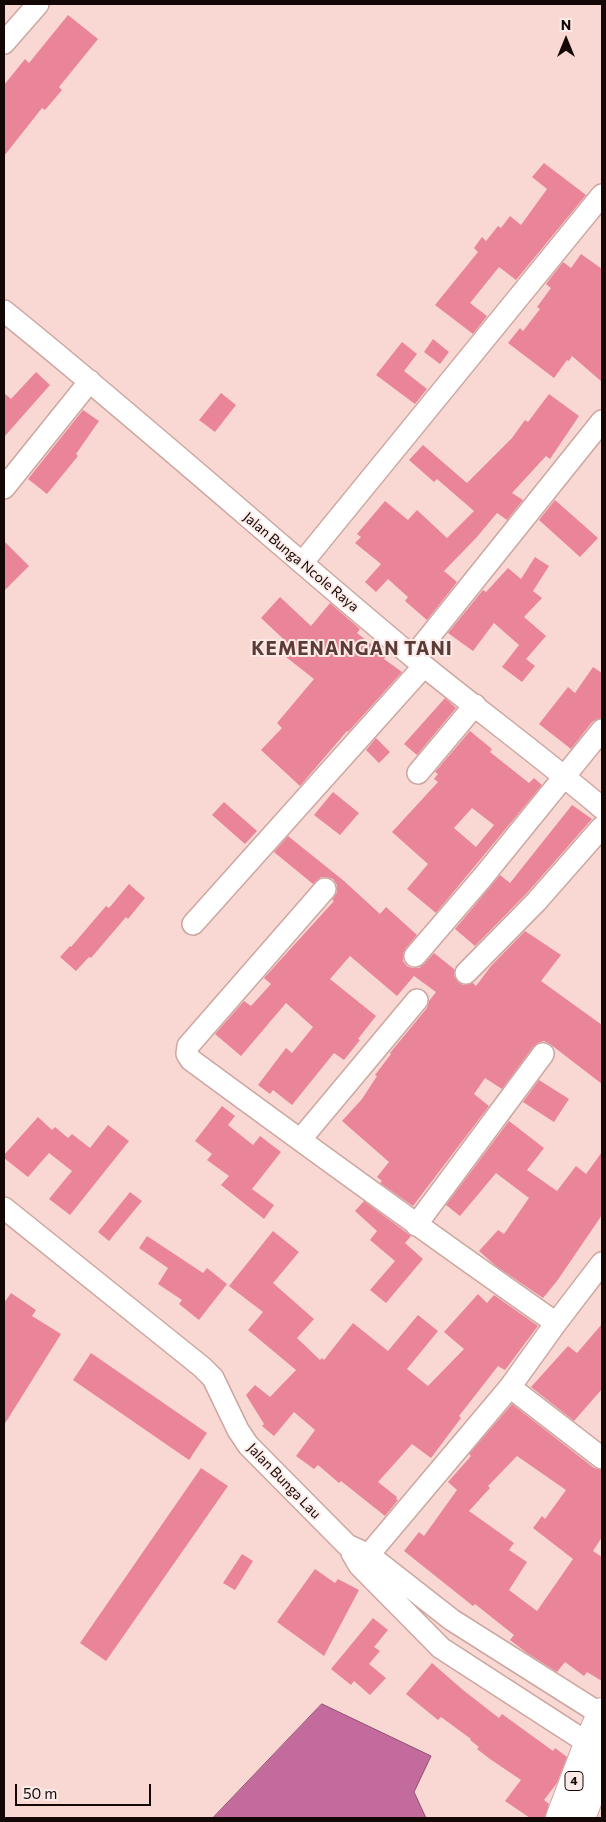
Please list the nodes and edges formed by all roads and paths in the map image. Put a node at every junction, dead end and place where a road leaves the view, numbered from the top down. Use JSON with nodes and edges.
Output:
{"nodes":[{"id":1,"x":38,"y":4,"type":"edge"},
{"id":2,"x":4,"y":43,"type":"edge"},
{"id":3,"x":602,"y":195,"type":"edge"},
{"id":4,"x":4,"y":311,"type":"edge"},
{"id":5,"x":90,"y":381,"type":"junction"},
{"id":6,"x":602,"y":421,"type":"edge"},
{"id":7,"x":4,"y":488,"type":"edge"},
{"id":8,"x":302,"y":563,"type":"junction"},
{"id":9,"x":419,"y":662,"type":"junction"},
{"id":10,"x":475,"y":705,"type":"junction"},
{"id":11,"x":602,"y":730,"type":"edge"},
{"id":12,"x":418,"y":773,"type":"dead end"},
{"id":13,"x":566,"y":777,"type":"junction"},
{"id":14,"x":602,"y":808,"type":"edge"},
{"id":15,"x":602,"y":828,"type":"edge"},
{"id":16,"x":324,"y":889,"type":"dead end"},
{"id":17,"x":193,"y":924,"type":"dead end"},
{"id":18,"x":414,"y":956,"type":"dead end"},
{"id":19,"x":466,"y":973,"type":"dead end"},
{"id":20,"x":417,"y":1000,"type":"dead end"},
{"id":21,"x":543,"y":1054,"type":"dead end"},
{"id":22,"x":300,"y":1140,"type":"junction"},
{"id":23,"x":4,"y":1208,"type":"edge"},
{"id":24,"x":416,"y":1225,"type":"junction"},
{"id":25,"x":602,"y":1263,"type":"edge"},
{"id":26,"x":556,"y":1323,"type":"junction"},
{"id":27,"x":510,"y":1387,"type":"junction"},
{"id":28,"x":602,"y":1458,"type":"edge"},
{"id":29,"x":364,"y":1560,"type":"junction"},
{"id":30,"x":602,"y":1714,"type":"edge"},
{"id":31,"x":597,"y":1753,"type":"edge"},
{"id":32,"x":560,"y":1818,"type":"edge"},
{"id":33,"x":581,"y":1818,"type":"edge"}],
"edges":[{"from":1,"to":2,"type":"street"},
{"from":3,"to":8,"type":"street"},
{"from":4,"to":5,"type":"street","name":"Jalan Bunga Ncole Raya"},
{"from":5,"to":7,"type":"street"},
{"from":5,"to":8,"type":"street","name":"Jalan Bunga Ncole Raya"},
{"from":6,"to":9,"type":"street"},
{"from":8,"to":9,"type":"street","name":"Jalan Bunga Ncole Raya"},
{"from":9,"to":10,"type":"street","name":"Jalan Bunga Ncole Raya"},
{"from":9,"to":17,"type":"street"},
{"from":10,"to":12,"type":"street"},
{"from":10,"to":13,"type":"street","name":"Jalan Bunga Ncole Raya"},
{"from":11,"to":13,"type":"street"},
{"from":13,"to":14,"type":"street","name":"Jalan Bunga Ncole Raya"},
{"from":13,"to":18,"type":"street"},
{"from":15,"to":19,"type":"street"},
{"from":16,"to":22,"type":"street"},
{"from":20,"to":22,"type":"street"},
{"from":21,"to":24,"type":"street"},
{"from":22,"to":24,"type":"street"},
{"from":23,"to":29,"type":"street","name":"Jalan Bunga Lau"},
{"from":24,"to":26,"type":"street"},
{"from":25,"to":26,"type":"street"},
{"from":26,"to":27,"type":"street"},
{"from":27,"to":28,"type":"street"},
{"from":27,"to":29,"type":"street"},
{"from":29,"to":30,"type":"street"},
{"from":29,"to":31,"type":"street"},
{"from":30,"to":31,"type":"highway","number":"4"},
{"from":31,"to":32,"type":"highway","number":"4"},
{"from":31,"to":33,"type":"highway","number":"4"}]}
